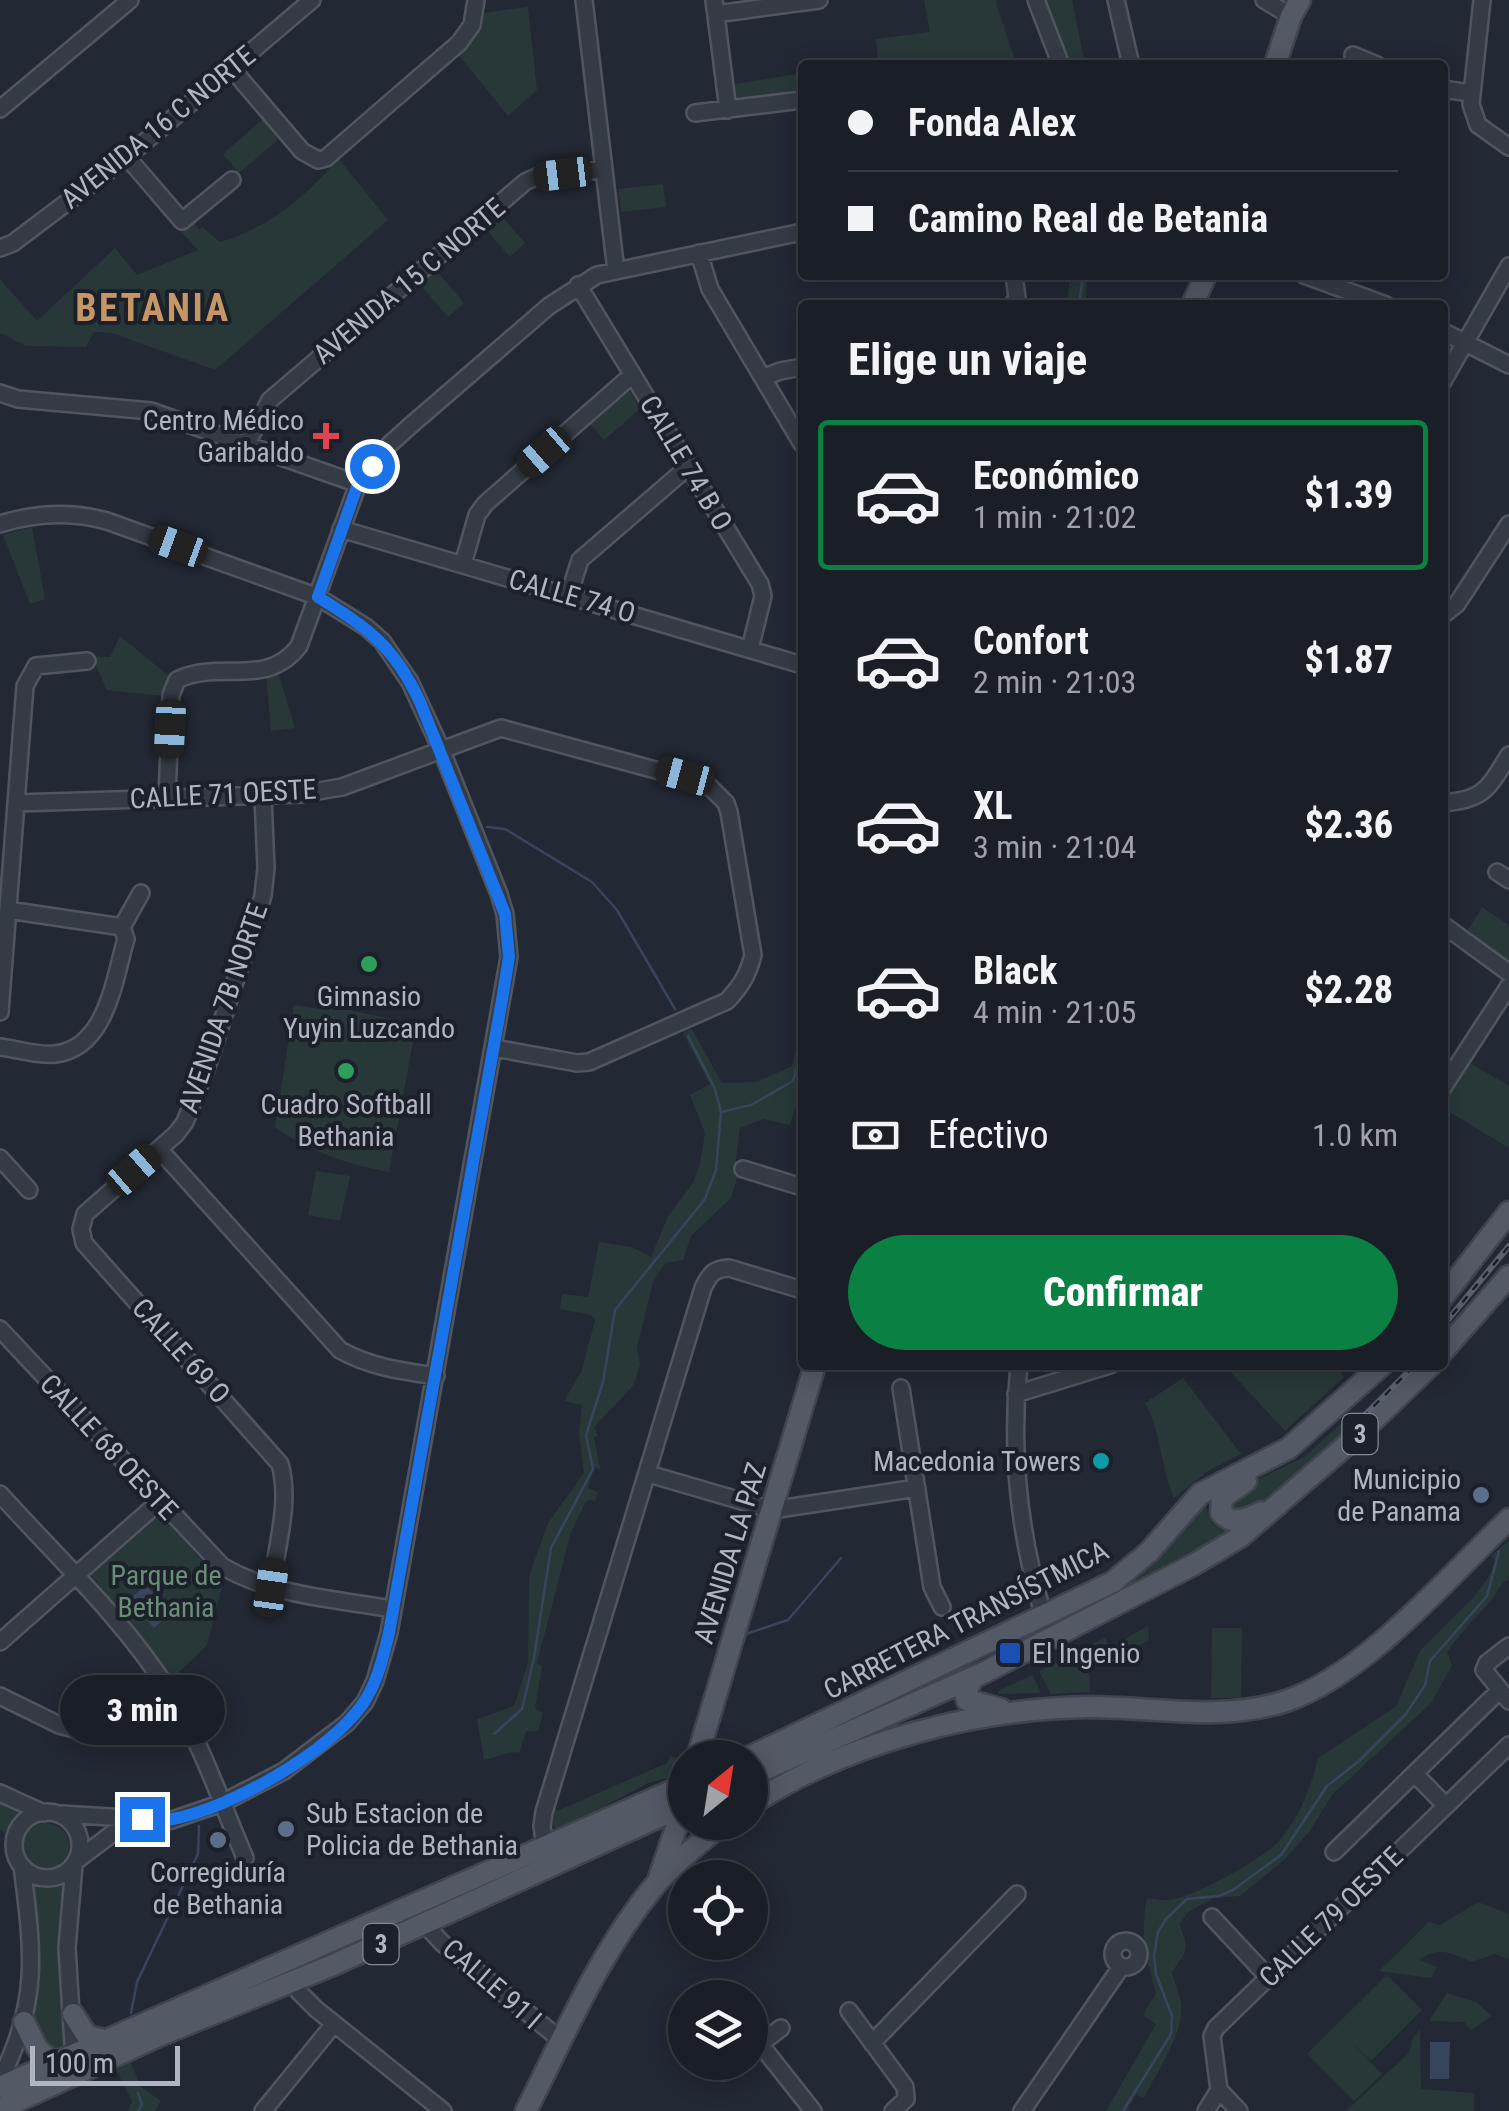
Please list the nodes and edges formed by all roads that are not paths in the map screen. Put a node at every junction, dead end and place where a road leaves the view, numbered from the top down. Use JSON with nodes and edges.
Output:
{"nodes":[{"id":1,"x":130,"y":0,"type":"edge"},
{"id":2,"x":312,"y":0,"type":"edge"},
{"id":3,"x":476,"y":0,"type":"edge"},
{"id":4,"x":584,"y":0,"type":"edge"},
{"id":5,"x":819,"y":0,"type":"edge"},
{"id":6,"x":1036,"y":0,"type":"edge"},
{"id":7,"x":1116,"y":0,"type":"edge"},
{"id":8,"x":1264,"y":0,"type":"edge"},
{"id":9,"x":1482,"y":0,"type":"edge"},
{"id":10,"x":715,"y":7,"type":"edge"},
{"id":11,"x":1295,"y":8,"type":"edge"},
{"id":12,"x":1353,"y":55,"type":"dead end"},
{"id":13,"x":1059,"y":60,"type":"edge"},
{"id":14,"x":1130,"y":60,"type":"edge"},
{"id":15,"x":1278,"y":60,"type":"edge"},
{"id":16,"x":1365,"y":60,"type":"edge"},
{"id":17,"x":232,"y":69,"type":"junction"},
{"id":18,"x":1448,"y":90,"type":"edge"},
{"id":19,"x":1471,"y":93,"type":"junction"},
{"id":20,"x":798,"y":101,"type":"edge"},
{"id":21,"x":0,"y":109,"type":"edge"},
{"id":22,"x":728,"y":110,"type":"junction"},
{"id":23,"x":695,"y":114,"type":"dead end"},
{"id":24,"x":1509,"y":147,"type":"edge"},
{"id":25,"x":128,"y":157,"type":"junction"},
{"id":26,"x":603,"y":168,"type":"junction"},
{"id":27,"x":232,"y":180,"type":"dead end"},
{"id":28,"x":798,"y":233,"type":"edge"},
{"id":29,"x":0,"y":248,"type":"edge"},
{"id":30,"x":699,"y":253,"type":"junction"},
{"id":31,"x":1509,"y":266,"type":"edge"},
{"id":32,"x":616,"y":271,"type":"junction"},
{"id":33,"x":1319,"y":280,"type":"edge"},
{"id":34,"x":578,"y":286,"type":"junction"},
{"id":35,"x":1350,"y":299,"type":"edge"},
{"id":36,"x":1448,"y":334,"type":"edge"},
{"id":37,"x":1465,"y":342,"type":"junction"},
{"id":38,"x":1509,"y":364,"type":"edge"},
{"id":39,"x":798,"y":368,"type":"edge"},
{"id":40,"x":1448,"y":372,"type":"edge"},
{"id":41,"x":632,"y":375,"type":"junction"},
{"id":42,"x":763,"y":378,"type":"junction"},
{"id":43,"x":0,"y":393,"type":"edge"},
{"id":44,"x":798,"y":437,"type":"edge"},
{"id":45,"x":247,"y":443,"type":"junction"},
{"id":46,"x":688,"y":468,"type":"junction"},
{"id":47,"x":358,"y":484,"type":"junction"},
{"id":48,"x":0,"y":524,"type":"edge"},
{"id":49,"x":1509,"y":524,"type":"edge"},
{"id":50,"x":341,"y":530,"type":"junction"},
{"id":51,"x":463,"y":564,"type":"junction"},
{"id":52,"x":569,"y":595,"type":"junction"},
{"id":53,"x":318,"y":597,"type":"junction"},
{"id":54,"x":1448,"y":612,"type":"edge"},
{"id":55,"x":750,"y":649,"type":"junction"},
{"id":56,"x":87,"y":661,"type":"dead end"},
{"id":57,"x":798,"y":664,"type":"edge"},
{"id":58,"x":441,"y":749,"type":"junction"},
{"id":59,"x":1509,"y":756,"type":"edge"},
{"id":60,"x":167,"y":797,"type":"junction"},
{"id":61,"x":263,"y":797,"type":"junction"},
{"id":62,"x":1448,"y":802,"type":"edge"},
{"id":63,"x":16,"y":803,"type":"junction"},
{"id":64,"x":141,"y":892,"type":"dead end"},
{"id":65,"x":8,"y":910,"type":"junction"},
{"id":66,"x":122,"y":927,"type":"junction"},
{"id":67,"x":1448,"y":928,"type":"edge"},
{"id":68,"x":1509,"y":972,"type":"edge"},
{"id":69,"x":1509,"y":986,"type":"edge"},
{"id":70,"x":0,"y":1012,"type":"edge"},
{"id":71,"x":0,"y":1046,"type":"edge"},
{"id":72,"x":494,"y":1048,"type":"junction"},
{"id":73,"x":1448,"y":1080,"type":"edge"},
{"id":74,"x":159,"y":1149,"type":"junction"},
{"id":75,"x":0,"y":1158,"type":"edge"},
{"id":76,"x":744,"y":1169,"type":"dead end"},
{"id":77,"x":798,"y":1186,"type":"edge"},
{"id":78,"x":28,"y":1190,"type":"dead end"},
{"id":79,"x":1509,"y":1212,"type":"edge"},
{"id":80,"x":1509,"y":1276,"type":"edge"},
{"id":81,"x":798,"y":1289,"type":"edge"},
{"id":82,"x":1448,"y":1290,"type":"edge"},
{"id":83,"x":0,"y":1329,"type":"edge"},
{"id":84,"x":1448,"y":1345,"type":"edge"},
{"id":85,"x":814,"y":1370,"type":"edge"},
{"id":86,"x":1018,"y":1370,"type":"edge"},
{"id":87,"x":1094,"y":1370,"type":"edge"},
{"id":88,"x":1377,"y":1370,"type":"edge"},
{"id":89,"x":1426,"y":1370,"type":"edge"},
{"id":90,"x":436,"y":1376,"type":"junction"},
{"id":91,"x":901,"y":1388,"type":"dead end"},
{"id":92,"x":1016,"y":1394,"type":"junction"},
{"id":93,"x":1329,"y":1414,"type":"junction"},
{"id":94,"x":649,"y":1474,"type":"junction"},
{"id":95,"x":916,"y":1488,"type":"junction"},
{"id":96,"x":0,"y":1494,"type":"edge"},
{"id":97,"x":1286,"y":1500,"type":"junction"},
{"id":98,"x":159,"y":1502,"type":"junction"},
{"id":99,"x":772,"y":1510,"type":"junction"},
{"id":100,"x":1509,"y":1519,"type":"edge"},
{"id":101,"x":74,"y":1576,"type":"junction"},
{"id":102,"x":271,"y":1587,"type":"junction"},
{"id":103,"x":942,"y":1606,"type":"dead end"},
{"id":104,"x":392,"y":1609,"type":"junction"},
{"id":105,"x":1044,"y":1617,"type":"junction"},
{"id":106,"x":0,"y":1642,"type":"edge"},
{"id":107,"x":1509,"y":1646,"type":"edge"},
{"id":108,"x":973,"y":1678,"type":"junction"},
{"id":109,"x":0,"y":1696,"type":"edge"},
{"id":110,"x":1504,"y":1696,"type":"edge"},
{"id":111,"x":1018,"y":1712,"type":"junction"},
{"id":112,"x":98,"y":1735,"type":"dead end"},
{"id":113,"x":702,"y":1740,"type":"edge"},
{"id":114,"x":1509,"y":1745,"type":"edge"},
{"id":115,"x":768,"y":1748,"type":"edge"},
{"id":116,"x":768,"y":1768,"type":"edge"},
{"id":117,"x":1415,"y":1774,"type":"junction"},
{"id":118,"x":0,"y":1794,"type":"edge"},
{"id":119,"x":768,"y":1794,"type":"edge"},
{"id":120,"x":222,"y":1803,"type":"junction"},
{"id":121,"x":668,"y":1804,"type":"edge"},
{"id":122,"x":1446,"y":1806,"type":"junction"},
{"id":123,"x":668,"y":1807,"type":"edge"},
{"id":124,"x":50,"y":1813,"type":"junction"},
{"id":125,"x":172,"y":1820,"type":"junction"},
{"id":126,"x":631,"y":1828,"type":"junction"},
{"id":127,"x":0,"y":1836,"type":"edge"},
{"id":128,"x":672,"y":1840,"type":"edge"},
{"id":129,"x":705,"y":1840,"type":"edge"},
{"id":130,"x":545,"y":1848,"type":"junction"},
{"id":131,"x":1334,"y":1852,"type":"dead end"},
{"id":132,"x":667,"y":1856,"type":"junction"},
{"id":133,"x":244,"y":1858,"type":"dead end"},
{"id":134,"x":19,"y":1862,"type":"junction"},
{"id":135,"x":75,"y":1863,"type":"junction"},
{"id":136,"x":657,"y":1882,"type":"junction"},
{"id":137,"x":1017,"y":1894,"type":"dead end"},
{"id":138,"x":1212,"y":1917,"type":"dead end"},
{"id":139,"x":425,"y":1924,"type":"junction"},
{"id":140,"x":1121,"y":1966,"type":"dead end"},
{"id":141,"x":1268,"y":1977,"type":"junction"},
{"id":142,"x":294,"y":1982,"type":"junction"},
{"id":143,"x":848,"y":2011,"type":"dead end"},
{"id":144,"x":73,"y":2014,"type":"junction"},
{"id":145,"x":24,"y":2022,"type":"junction"},
{"id":146,"x":334,"y":2024,"type":"junction"},
{"id":147,"x":781,"y":2028,"type":"dead end"},
{"id":148,"x":768,"y":2038,"type":"edge"},
{"id":149,"x":108,"y":2041,"type":"junction"},
{"id":150,"x":562,"y":2041,"type":"junction"},
{"id":151,"x":872,"y":2042,"type":"junction"},
{"id":152,"x":768,"y":2062,"type":"edge"},
{"id":153,"x":52,"y":2064,"type":"junction"},
{"id":154,"x":75,"y":2065,"type":"junction"},
{"id":155,"x":0,"y":2083,"type":"edge"},
{"id":156,"x":1219,"y":2090,"type":"junction"},
{"id":157,"x":31,"y":2104,"type":"edge"},
{"id":158,"x":0,"y":2110,"type":"edge"},
{"id":159,"x":263,"y":2111,"type":"edge"},
{"id":160,"x":444,"y":2111,"type":"edge"},
{"id":161,"x":526,"y":2111,"type":"edge"},
{"id":162,"x":813,"y":2111,"type":"edge"},
{"id":163,"x":894,"y":2111,"type":"edge"},
{"id":164,"x":1022,"y":2111,"type":"edge"},
{"id":165,"x":1206,"y":2111,"type":"edge"},
{"id":166,"x":1240,"y":2111,"type":"edge"}],
"edges":[{"from":1,"to":21,"type":"street"},
{"from":2,"to":17,"type":"street","name":"AVENIDA 16 C NORTE"},
{"from":3,"to":17,"type":"street"},
{"from":4,"to":26,"type":"street"},
{"from":5,"to":10,"type":"street"},
{"from":6,"to":13,"type":"street"},
{"from":7,"to":14,"type":"street"},
{"from":8,"to":11,"type":"street"},
{"from":9,"to":19,"type":"street"},
{"from":10,"to":22,"type":"street"},
{"from":11,"to":15,"type":"main road"},
{"from":12,"to":16,"type":"street"},
{"from":17,"to":25,"type":"street","name":"AVENIDA 16 C NORTE"},
{"from":18,"to":19,"type":"street"},
{"from":19,"to":24,"type":"street"},
{"from":20,"to":22,"type":"street"},
{"from":22,"to":23,"type":"street"},
{"from":25,"to":27,"type":"street"},
{"from":25,"to":29,"type":"street","name":"AVENIDA 16 C NORTE"},
{"from":26,"to":32,"type":"street"},
{"from":26,"to":45,"type":"street","name":"AVENIDA 15 C NORTE"},
{"from":28,"to":30,"type":"street"},
{"from":30,"to":32,"type":"street"},
{"from":30,"to":42,"type":"street"},
{"from":31,"to":37,"type":"street"},
{"from":32,"to":34,"type":"street"},
{"from":33,"to":35,"type":"street"},
{"from":34,"to":41,"type":"street","name":"CALLE 74 B O"},
{"from":34,"to":47,"type":"street"},
{"from":36,"to":37,"type":"street"},
{"from":37,"to":38,"type":"street"},
{"from":37,"to":40,"type":"street"},
{"from":39,"to":42,"type":"street"},
{"from":41,"to":46,"type":"street","name":"CALLE 74 B O"},
{"from":41,"to":51,"type":"street"},
{"from":42,"to":44,"type":"street"},
{"from":43,"to":45,"type":"street"},
{"from":45,"to":47,"type":"street"},
{"from":46,"to":52,"type":"street"},
{"from":46,"to":55,"type":"street","name":"CALLE 74 B O"},
{"from":47,"to":50,"type":"street"},
{"from":48,"to":53,"type":"street"},
{"from":49,"to":54,"type":"street"},
{"from":50,"to":51,"type":"street","name":"CALLE 74 O"},
{"from":50,"to":53,"type":"street"},
{"from":51,"to":52,"type":"street","name":"CALLE 74 O"},
{"from":52,"to":55,"type":"street","name":"CALLE 74 O"},
{"from":53,"to":58,"type":"street"},
{"from":53,"to":60,"type":"street"},
{"from":55,"to":57,"type":"street","name":"CALLE 74 O"},
{"from":56,"to":63,"type":"street"},
{"from":58,"to":61,"type":"street","name":"CALLE 71 OESTE"},
{"from":58,"to":72,"type":"street"},
{"from":58,"to":72,"type":"street","name":"CALLE 71 OESTE"},
{"from":59,"to":62,"type":"street"},
{"from":60,"to":61,"type":"street","name":"CALLE 71 OESTE"},
{"from":60,"to":63,"type":"street","name":"CALLE 71 OESTE"},
{"from":61,"to":74,"type":"street","name":"AVENIDA 7B NORTE"},
{"from":63,"to":65,"type":"street"},
{"from":64,"to":66,"type":"street"},
{"from":65,"to":66,"type":"street"},
{"from":65,"to":70,"type":"street"},
{"from":66,"to":71,"type":"street"},
{"from":67,"to":68,"type":"street"},
{"from":69,"to":73,"type":"street"},
{"from":72,"to":90,"type":"street"},
{"from":74,"to":90,"type":"street"},
{"from":74,"to":102,"type":"street","name":"CALLE 69 O"},
{"from":75,"to":78,"type":"street"},
{"from":76,"to":77,"type":"street"},
{"from":79,"to":82,"type":"main road"},
{"from":80,"to":84,"type":"main road"},
{"from":81,"to":94,"type":"street"},
{"from":83,"to":98,"type":"street","name":"CALLE 68 OESTE"},
{"from":85,"to":99,"type":"main road","name":"AVENIDA LA PAZ"},
{"from":86,"to":92,"type":"street"},
{"from":87,"to":92,"type":"street"},
{"from":88,"to":93,"type":"main road","name":"CARRETERA TRANSÍSTMICA","number":"3"},
{"from":89,"to":97,"type":"main road","name":"CARRETERA TRANSÍSTMICA","number":"3"},
{"from":90,"to":104,"type":"street"},
{"from":91,"to":95,"type":"street"},
{"from":92,"to":105,"type":"street"},
{"from":93,"to":97,"type":"main road"},
{"from":93,"to":105,"type":"main road","name":"CARRETERA TRANSÍSTMICA","number":"3"},
{"from":94,"to":99,"type":"street"},
{"from":94,"to":130,"type":"street"},
{"from":95,"to":99,"type":"street"},
{"from":95,"to":103,"type":"street"},
{"from":96,"to":101,"type":"street"},
{"from":97,"to":108,"type":"main road","name":"CARRETERA TRANSÍSTMICA","number":"3"},
{"from":98,"to":101,"type":"street"},
{"from":98,"to":102,"type":"street","name":"CALLE 68 OESTE"},
{"from":99,"to":113,"type":"main road","name":"AVENIDA LA PAZ"},
{"from":100,"to":111,"type":"main road"},
{"from":101,"to":106,"type":"street"},
{"from":101,"to":120,"type":"street"},
{"from":102,"to":104,"type":"street","name":"CALLE 68 OESTE"},
{"from":104,"to":120,"type":"street"},
{"from":105,"to":115,"type":"main road","name":"CARRETERA TRANSÍSTMICA","number":"3"},
{"from":107,"to":110,"type":"street"},
{"from":108,"to":111,"type":"main road"},
{"from":108,"to":116,"type":"main road","name":"CARRETERA TRANSÍSTMICA","number":"3"},
{"from":109,"to":112,"type":"street"},
{"from":110,"to":117,"type":"street"},
{"from":111,"to":119,"type":"main road"},
{"from":114,"to":122,"type":"street","name":"CALLE 79 OESTE"},
{"from":117,"to":122,"type":"street"},
{"from":117,"to":131,"type":"street"},
{"from":118,"to":124,"type":"street"},
{"from":120,"to":125,"type":"street"},
{"from":120,"to":133,"type":"street"},
{"from":121,"to":130,"type":"main road","number":"3"},
{"from":122,"to":141,"type":"street","name":"CALLE 79 OESTE"},
{"from":123,"to":126,"type":"main road","number":"3"},
{"from":124,"to":125,"type":"street"},
{"from":124,"to":134,"type":"street"},
{"from":124,"to":135,"type":"street"},
{"from":125,"to":135,"type":"street"},
{"from":126,"to":132,"type":"main road"},
{"from":126,"to":139,"type":"main road","number":"3"},
{"from":127,"to":134,"type":"street"},
{"from":128,"to":132,"type":"main road"},
{"from":129,"to":136,"type":"main road"},
{"from":130,"to":149,"type":"main road","number":"3"},
{"from":132,"to":136,"type":"main road"},
{"from":134,"to":135,"type":"street"},
{"from":134,"to":145,"type":"street"},
{"from":135,"to":144,"type":"street"},
{"from":136,"to":150,"type":"main road"},
{"from":137,"to":151,"type":"street"},
{"from":138,"to":141,"type":"street"},
{"from":139,"to":142,"type":"main road","number":"3"},
{"from":139,"to":150,"type":"street","name":"CALLE 91 I"},
{"from":140,"to":164,"type":"street"},
{"from":141,"to":156,"type":"street","name":"CALLE 79 OESTE"},
{"from":142,"to":146,"type":"street"},
{"from":142,"to":154,"type":"main road","number":"3"},
{"from":143,"to":151,"type":"street"},
{"from":144,"to":149,"type":"main road"},
{"from":144,"to":154,"type":"street"},
{"from":145,"to":153,"type":"main road"},
{"from":145,"to":155,"type":"street"},
{"from":146,"to":159,"type":"street"},
{"from":146,"to":160,"type":"street"},
{"from":147,"to":148,"type":"street"},
{"from":149,"to":154,"type":"main road","number":"3"},
{"from":150,"to":161,"type":"main road"},
{"from":151,"to":163,"type":"street"},
{"from":152,"to":162,"type":"street"},
{"from":153,"to":154,"type":"main road","number":"3"},
{"from":153,"to":155,"type":"main road","number":"3"},
{"from":154,"to":157,"type":"main road","number":"3"},
{"from":156,"to":165,"type":"street"},
{"from":156,"to":166,"type":"street"},
{"from":157,"to":158,"type":"main road","number":"3"}]}
